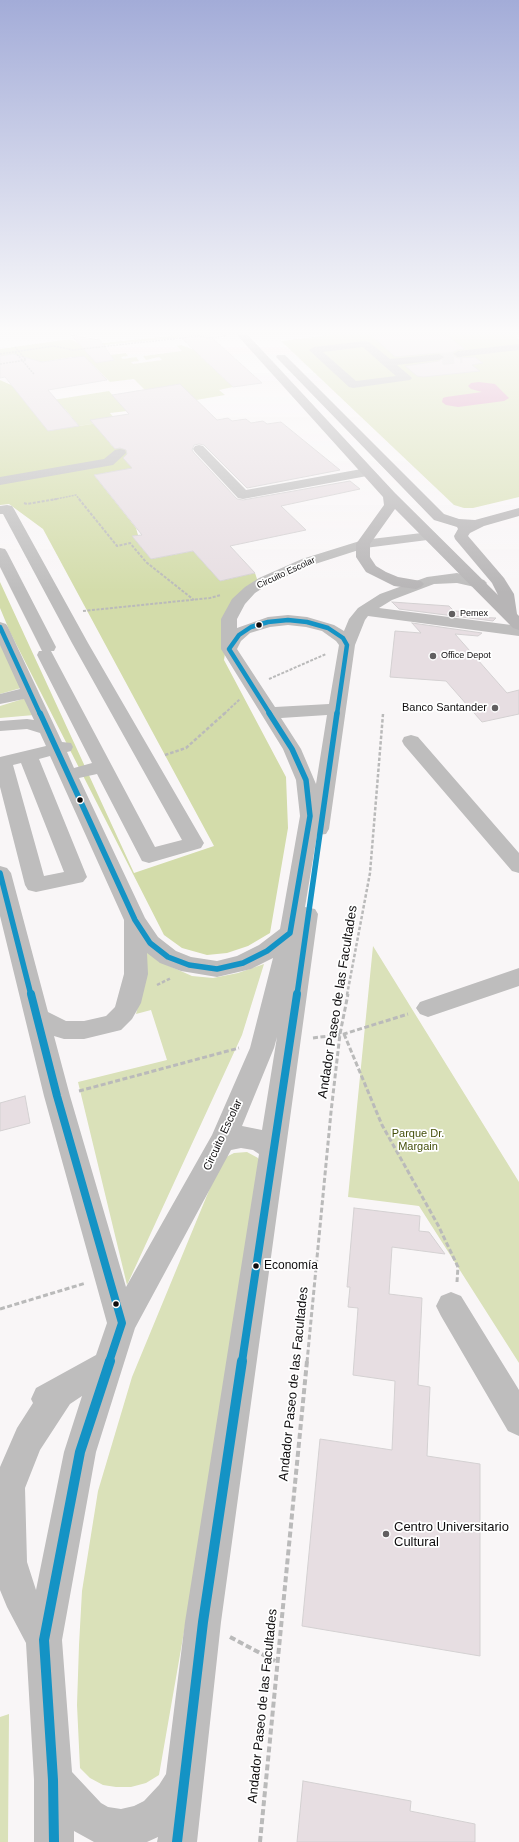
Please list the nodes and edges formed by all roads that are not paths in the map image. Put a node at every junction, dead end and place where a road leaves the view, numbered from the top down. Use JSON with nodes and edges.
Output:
{"nodes":[{"id":1,"x":320,"y":421,"type":"edge"},
{"id":2,"x":344,"y":421,"type":"edge"},
{"id":3,"x":199,"y":449,"type":"dead end"},
{"id":4,"x":120,"y":453,"type":"dead end"},
{"id":5,"x":367,"y":472,"type":"junction"},
{"id":6,"x":0,"y":481,"type":"edge"},
{"id":7,"x":390,"y":496,"type":"junction"},
{"id":8,"x":0,"y":510,"type":"edge"},
{"id":9,"x":519,"y":512,"type":"edge"},
{"id":10,"x":478,"y":524,"type":"junction"},
{"id":11,"x":430,"y":536,"type":"junction"},
{"id":12,"x":363,"y":544,"type":"junction"},
{"id":13,"x":0,"y":552,"type":"edge"},
{"id":14,"x":416,"y":584,"type":"junction"},
{"id":15,"x":479,"y":584,"type":"junction"},
{"id":16,"x":364,"y":611,"type":"junction"},
{"id":17,"x":516,"y":625,"type":"edge"},
{"id":18,"x":0,"y":627,"type":"edge"},
{"id":19,"x":347,"y":644,"type":"junction"},
{"id":20,"x":229,"y":649,"type":"junction"},
{"id":21,"x":64,"y":650,"type":"junction"},
{"id":22,"x":14,"y":658,"type":"junction"},
{"id":23,"x":30,"y":692,"type":"junction"},
{"id":24,"x":0,"y":699,"type":"edge"},
{"id":25,"x":337,"y":709,"type":"junction"},
{"id":26,"x":270,"y":713,"type":"junction"},
{"id":27,"x":0,"y":726,"type":"edge"},
{"id":28,"x":47,"y":729,"type":"junction"},
{"id":29,"x":411,"y":741,"type":"dead end"},
{"id":30,"x":61,"y":748,"type":"junction"},
{"id":31,"x":28,"y":756,"type":"junction"},
{"id":32,"x":103,"y":766,"type":"junction"},
{"id":33,"x":78,"y":772,"type":"dead end"},
{"id":34,"x":519,"y":866,"type":"edge"},
{"id":35,"x":0,"y":873,"type":"edge"},
{"id":36,"x":135,"y":920,"type":"junction"},
{"id":37,"x":290,"y":933,"type":"junction"},
{"id":38,"x":8,"y":939,"type":"edge"},
{"id":39,"x":519,"y":977,"type":"edge"},
{"id":40,"x":428,"y":1008,"type":"road end"},
{"id":41,"x":37,"y":1018,"type":"junction"},
{"id":42,"x":276,"y":1041,"type":"junction"},
{"id":43,"x":223,"y":1140,"type":"junction"},
{"id":44,"x":273,"y":1149,"type":"junction"},
{"id":45,"x":453,"y":1310,"type":"road end"},
{"id":46,"x":122,"y":1323,"type":"junction"},
{"id":47,"x":110,"y":1364,"type":"junction"},
{"id":48,"x":519,"y":1420,"type":"edge"},
{"id":49,"x":44,"y":1640,"type":"junction"},
{"id":50,"x":185,"y":1779,"type":"junction"},
{"id":51,"x":53,"y":1780,"type":"junction"},
{"id":52,"x":54,"y":1842,"type":"edge"},
{"id":53,"x":177,"y":1842,"type":"edge"}],
"edges":[{"from":1,"to":5,"type":"main road"},
{"from":2,"to":10,"type":"main road"},
{"from":3,"to":5,"type":"street"},
{"from":4,"to":6,"type":"street"},
{"from":5,"to":7,"type":"main road"},
{"from":7,"to":11,"type":"main road"},
{"from":7,"to":12,"type":"main road"},
{"from":8,"to":21,"type":"street"},
{"from":9,"to":10,"type":"main road"},
{"from":10,"to":11,"type":"main road"},
{"from":10,"to":17,"type":"main road"},
{"from":11,"to":12,"type":"street","name":"Circuito Escolar"},
{"from":11,"to":15,"type":"main road"},
{"from":12,"to":14,"type":"main road"},
{"from":12,"to":20,"type":"street","name":"Circuito Escolar"},
{"from":13,"to":21,"type":"street"},
{"from":14,"to":15,"type":"street","name":"Circuito Escolar"},
{"from":14,"to":16,"type":"street","name":"Circuito Escolar"},
{"from":15,"to":17,"type":"main road"},
{"from":16,"to":17,"type":"street"},
{"from":16,"to":19,"type":"street","name":"Circuito Escolar"},
{"from":18,"to":22,"type":"street"},
{"from":19,"to":20,"type":"street"},
{"from":19,"to":25,"type":"street","name":"Circuito Escolar"},
{"from":20,"to":26,"type":"street","name":"Circuito Escolar"},
{"from":21,"to":22,"type":"street"},
{"from":21,"to":32,"type":"street"},
{"from":21,"to":32,"type":"street"},
{"from":22,"to":23,"type":"street"},
{"from":23,"to":24,"type":"street"},
{"from":23,"to":28,"type":"street"},
{"from":25,"to":26,"type":"street"},
{"from":25,"to":42,"type":"street","name":"Circuito Escolar"},
{"from":26,"to":37,"type":"street","name":"Circuito Escolar"},
{"from":27,"to":28,"type":"street"},
{"from":28,"to":30,"type":"street"},
{"from":29,"to":34,"type":"street"},
{"from":30,"to":31,"type":"street"},
{"from":30,"to":36,"type":"street"},
{"from":31,"to":31,"type":"street"},
{"from":32,"to":33,"type":"street"},
{"from":35,"to":38,"type":"street"},
{"from":36,"to":37,"type":"street"},
{"from":36,"to":41,"type":"street"},
{"from":37,"to":42,"type":"street","name":"Circuito Escolar"},
{"from":38,"to":41,"type":"street"},
{"from":39,"to":40,"type":"street"},
{"from":41,"to":46,"type":"street"},
{"from":42,"to":43,"type":"street","name":"Circuito Escolar"},
{"from":42,"to":44,"type":"street","name":"Circuito Escolar"},
{"from":43,"to":44,"type":"street"},
{"from":43,"to":46,"type":"street","name":"Circuito Escolar"},
{"from":44,"to":50,"type":"street","name":"Circuito Escolar"},
{"from":45,"to":48,"type":"street"},
{"from":46,"to":47,"type":"street","name":"Circuito Escolar"},
{"from":47,"to":49,"type":"street","name":"Circuito Escolar"},
{"from":47,"to":49,"type":"street"},
{"from":49,"to":51,"type":"street","name":"Circuito Escolar"},
{"from":50,"to":51,"type":"street"},
{"from":50,"to":53,"type":"street","name":"Circuito Escolar"},
{"from":51,"to":52,"type":"street","name":"Circuito Escolar"}]}
